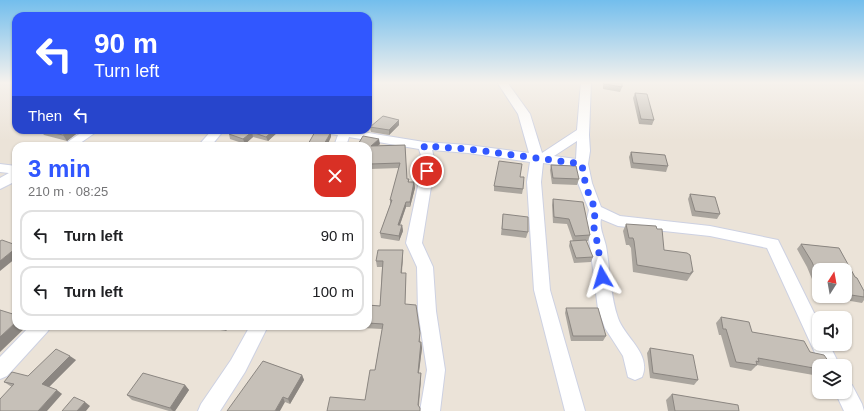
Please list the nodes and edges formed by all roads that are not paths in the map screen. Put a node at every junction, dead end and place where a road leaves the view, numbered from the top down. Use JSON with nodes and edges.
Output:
{"nodes":[{"id":1,"x":515,"y":101,"type":"edge"},
{"id":2,"x":585,"y":101,"type":"edge"},
{"id":3,"x":583,"y":132,"type":"junction"},
{"id":4,"x":88,"y":134,"type":"edge"},
{"id":5,"x":214,"y":134,"type":"edge"},
{"id":6,"x":356,"y":134,"type":"edge"},
{"id":7,"x":74,"y":142,"type":"edge"},
{"id":8,"x":208,"y":142,"type":"edge"},
{"id":9,"x":424,"y":146,"type":"junction"},
{"id":10,"x":539,"y":158,"type":"junction"},
{"id":11,"x":582,"y":164,"type":"junction"},
{"id":12,"x":0,"y":168,"type":"edge"},
{"id":13,"x":12,"y":170,"type":"edge"},
{"id":14,"x":12,"y":177,"type":"edge"},
{"id":15,"x":0,"y":184,"type":"edge"},
{"id":16,"x":596,"y":210,"type":"junction"},
{"id":17,"x":812,"y":326,"type":"edge"},
{"id":18,"x":38,"y":330,"type":"edge"},
{"id":19,"x":257,"y":330,"type":"edge"},
{"id":20,"x":0,"y":370,"type":"edge"},
{"id":21,"x":635,"y":371,"type":"dead end"},
{"id":22,"x":849,"y":399,"type":"edge"},
{"id":23,"x":208,"y":411,"type":"edge"},
{"id":24,"x":430,"y":411,"type":"edge"},
{"id":25,"x":575,"y":411,"type":"edge"},
{"id":26,"x":855,"y":411,"type":"edge"}],
"edges":[{"from":1,"to":10,"type":"street"},
{"from":2,"to":3,"type":"street"},
{"from":3,"to":10,"type":"street"},
{"from":3,"to":11,"type":"street"},
{"from":4,"to":7,"type":"street"},
{"from":5,"to":8,"type":"street"},
{"from":6,"to":9,"type":"street"},
{"from":9,"to":10,"type":"street"},
{"from":9,"to":24,"type":"street"},
{"from":10,"to":11,"type":"street"},
{"from":10,"to":25,"type":"street"},
{"from":11,"to":16,"type":"street"},
{"from":12,"to":13,"type":"street"},
{"from":14,"to":15,"type":"street"},
{"from":16,"to":17,"type":"street"},
{"from":16,"to":21,"type":"street"},
{"from":18,"to":20,"type":"street"},
{"from":19,"to":23,"type":"street"},
{"from":22,"to":26,"type":"street"}]}
